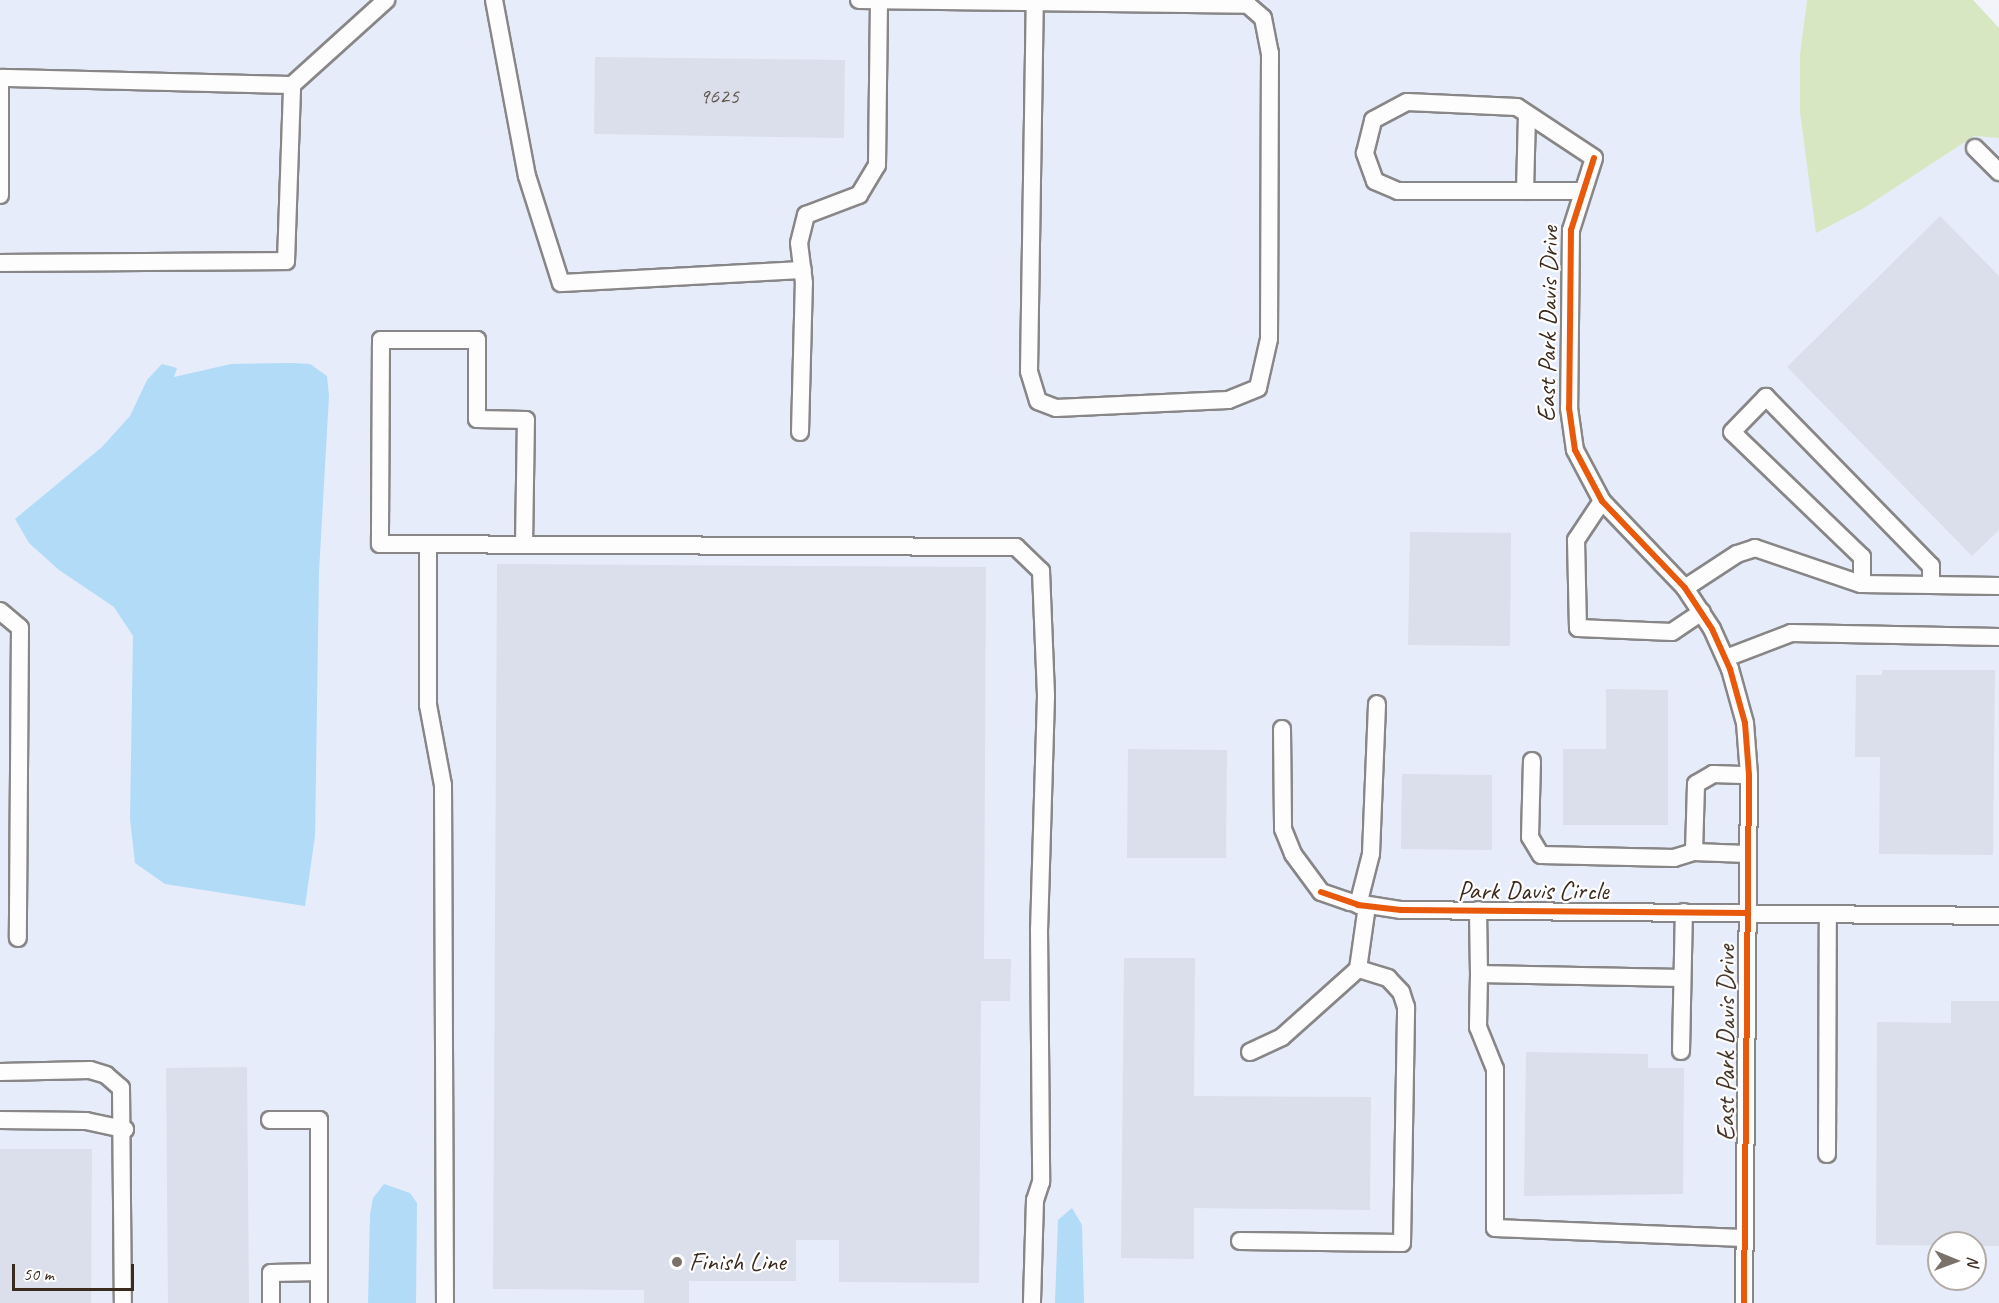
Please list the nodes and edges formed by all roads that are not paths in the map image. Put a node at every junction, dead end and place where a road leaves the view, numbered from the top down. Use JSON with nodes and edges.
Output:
{"nodes":[{"id":1,"x":386,"y":0,"type":"edge"},
{"id":2,"x":494,"y":0,"type":"edge"},
{"id":3,"x":859,"y":0,"type":"edge"},
{"id":4,"x":879,"y":2,"type":"junction"},
{"id":5,"x":1035,"y":3,"type":"junction"},
{"id":6,"x":2,"y":78,"type":"edge"},
{"id":7,"x":292,"y":85,"type":"junction"},
{"id":8,"x":1527,"y":115,"type":"junction"},
{"id":9,"x":1975,"y":148,"type":"dead end"},
{"id":10,"x":1999,"y":172,"type":"edge"},
{"id":11,"x":1525,"y":191,"type":"junction"},
{"id":12,"x":1581,"y":191,"type":"junction"},
{"id":13,"x":0,"y":195,"type":"edge"},
{"id":14,"x":0,"y":263,"type":"edge"},
{"id":15,"x":803,"y":270,"type":"junction"},
{"id":16,"x":800,"y":432,"type":"dead end"},
{"id":17,"x":1602,"y":501,"type":"junction"},
{"id":18,"x":428,"y":544,"type":"junction"},
{"id":19,"x":524,"y":544,"type":"junction"},
{"id":20,"x":1862,"y":584,"type":"junction"},
{"id":21,"x":1931,"y":585,"type":"junction"},
{"id":22,"x":1999,"y":586,"type":"edge"},
{"id":23,"x":1685,"y":588,"type":"junction"},
{"id":24,"x":0,"y":611,"type":"edge"},
{"id":25,"x":1702,"y":612,"type":"junction"},
{"id":26,"x":1999,"y":637,"type":"edge"},
{"id":27,"x":1726,"y":658,"type":"junction"},
{"id":28,"x":1377,"y":704,"type":"dead end"},
{"id":29,"x":1282,"y":729,"type":"dead end"},
{"id":30,"x":1532,"y":761,"type":"dead end"},
{"id":31,"x":1749,"y":776,"type":"junction"},
{"id":32,"x":1694,"y":852,"type":"junction"},
{"id":33,"x":1747,"y":854,"type":"junction"},
{"id":34,"x":1362,"y":906,"type":"junction"},
{"id":35,"x":1478,"y":910,"type":"junction"},
{"id":36,"x":1684,"y":912,"type":"junction"},
{"id":37,"x":1747,"y":913,"type":"junction"},
{"id":38,"x":1828,"y":914,"type":"junction"},
{"id":39,"x":1999,"y":915,"type":"edge"},
{"id":40,"x":18,"y":938,"type":"dead end"},
{"id":41,"x":1358,"y":969,"type":"junction"},
{"id":42,"x":1479,"y":974,"type":"junction"},
{"id":43,"x":1682,"y":978,"type":"junction"},
{"id":44,"x":1681,"y":1051,"type":"dead end"},
{"id":45,"x":1250,"y":1052,"type":"dead end"},
{"id":46,"x":0,"y":1072,"type":"edge"},
{"id":47,"x":0,"y":1120,"type":"edge"},
{"id":48,"x":270,"y":1120,"type":"dead end"},
{"id":49,"x":125,"y":1129,"type":"junction"},
{"id":50,"x":1827,"y":1154,"type":"dead end"},
{"id":51,"x":1744,"y":1238,"type":"junction"},
{"id":52,"x":1240,"y":1241,"type":"dead end"},
{"id":53,"x":319,"y":1272,"type":"junction"},
{"id":54,"x":123,"y":1303,"type":"edge"},
{"id":55,"x":271,"y":1303,"type":"edge"},
{"id":56,"x":319,"y":1303,"type":"edge"},
{"id":57,"x":445,"y":1303,"type":"edge"},
{"id":58,"x":1032,"y":1303,"type":"edge"},
{"id":59,"x":1744,"y":1303,"type":"edge"}],
"edges":[{"from":1,"to":7,"type":"street"},
{"from":2,"to":15,"type":"street"},
{"from":3,"to":4,"type":"street"},
{"from":4,"to":5,"type":"street"},
{"from":4,"to":15,"type":"street"},
{"from":5,"to":5,"type":"street"},
{"from":6,"to":7,"type":"street"},
{"from":6,"to":13,"type":"street"},
{"from":7,"to":14,"type":"street"},
{"from":8,"to":11,"type":"street"},
{"from":8,"to":11,"type":"street"},
{"from":8,"to":12,"type":"street","name":"East Park Davis Drive"},
{"from":9,"to":10,"type":"street"},
{"from":11,"to":12,"type":"street"},
{"from":12,"to":17,"type":"street","name":"East Park Davis Drive"},
{"from":15,"to":16,"type":"street"},
{"from":17,"to":23,"type":"street","name":"East Park Davis Drive"},
{"from":17,"to":25,"type":"street"},
{"from":18,"to":19,"type":"street"},
{"from":18,"to":19,"type":"street"},
{"from":18,"to":57,"type":"street"},
{"from":19,"to":58,"type":"street"},
{"from":20,"to":21,"type":"street"},
{"from":20,"to":21,"type":"street"},
{"from":20,"to":23,"type":"street"},
{"from":21,"to":22,"type":"street"},
{"from":23,"to":25,"type":"street","name":"East Park Davis Drive"},
{"from":24,"to":40,"type":"street"},
{"from":25,"to":27,"type":"street","name":"East Park Davis Drive"},
{"from":26,"to":27,"type":"street"},
{"from":27,"to":31,"type":"street","name":"East Park Davis Drive"},
{"from":28,"to":34,"type":"street"},
{"from":29,"to":34,"type":"street","name":"Park Davis Circle"},
{"from":30,"to":32,"type":"street"},
{"from":31,"to":32,"type":"street"},
{"from":31,"to":33,"type":"street","name":"East Park Davis Drive"},
{"from":32,"to":33,"type":"street"},
{"from":33,"to":37,"type":"street","name":"East Park Davis Drive"},
{"from":34,"to":35,"type":"street","name":"Park Davis Circle"},
{"from":34,"to":41,"type":"street"},
{"from":35,"to":36,"type":"street","name":"Park Davis Circle"},
{"from":35,"to":42,"type":"street"},
{"from":36,"to":37,"type":"street","name":"Park Davis Circle"},
{"from":36,"to":43,"type":"street"},
{"from":37,"to":38,"type":"street","name":"Park Davis Circle"},
{"from":37,"to":51,"type":"street","name":"East Park Davis Drive"},
{"from":38,"to":39,"type":"street","name":"Park Davis Circle"},
{"from":38,"to":50,"type":"street"},
{"from":41,"to":45,"type":"street"},
{"from":41,"to":52,"type":"street"},
{"from":42,"to":43,"type":"street"},
{"from":42,"to":51,"type":"street"},
{"from":43,"to":44,"type":"street"},
{"from":46,"to":49,"type":"street"},
{"from":47,"to":49,"type":"street"},
{"from":48,"to":53,"type":"street"},
{"from":49,"to":54,"type":"street"},
{"from":51,"to":59,"type":"street","name":"East Park Davis Drive"},
{"from":53,"to":55,"type":"street"},
{"from":53,"to":56,"type":"street"}]}
